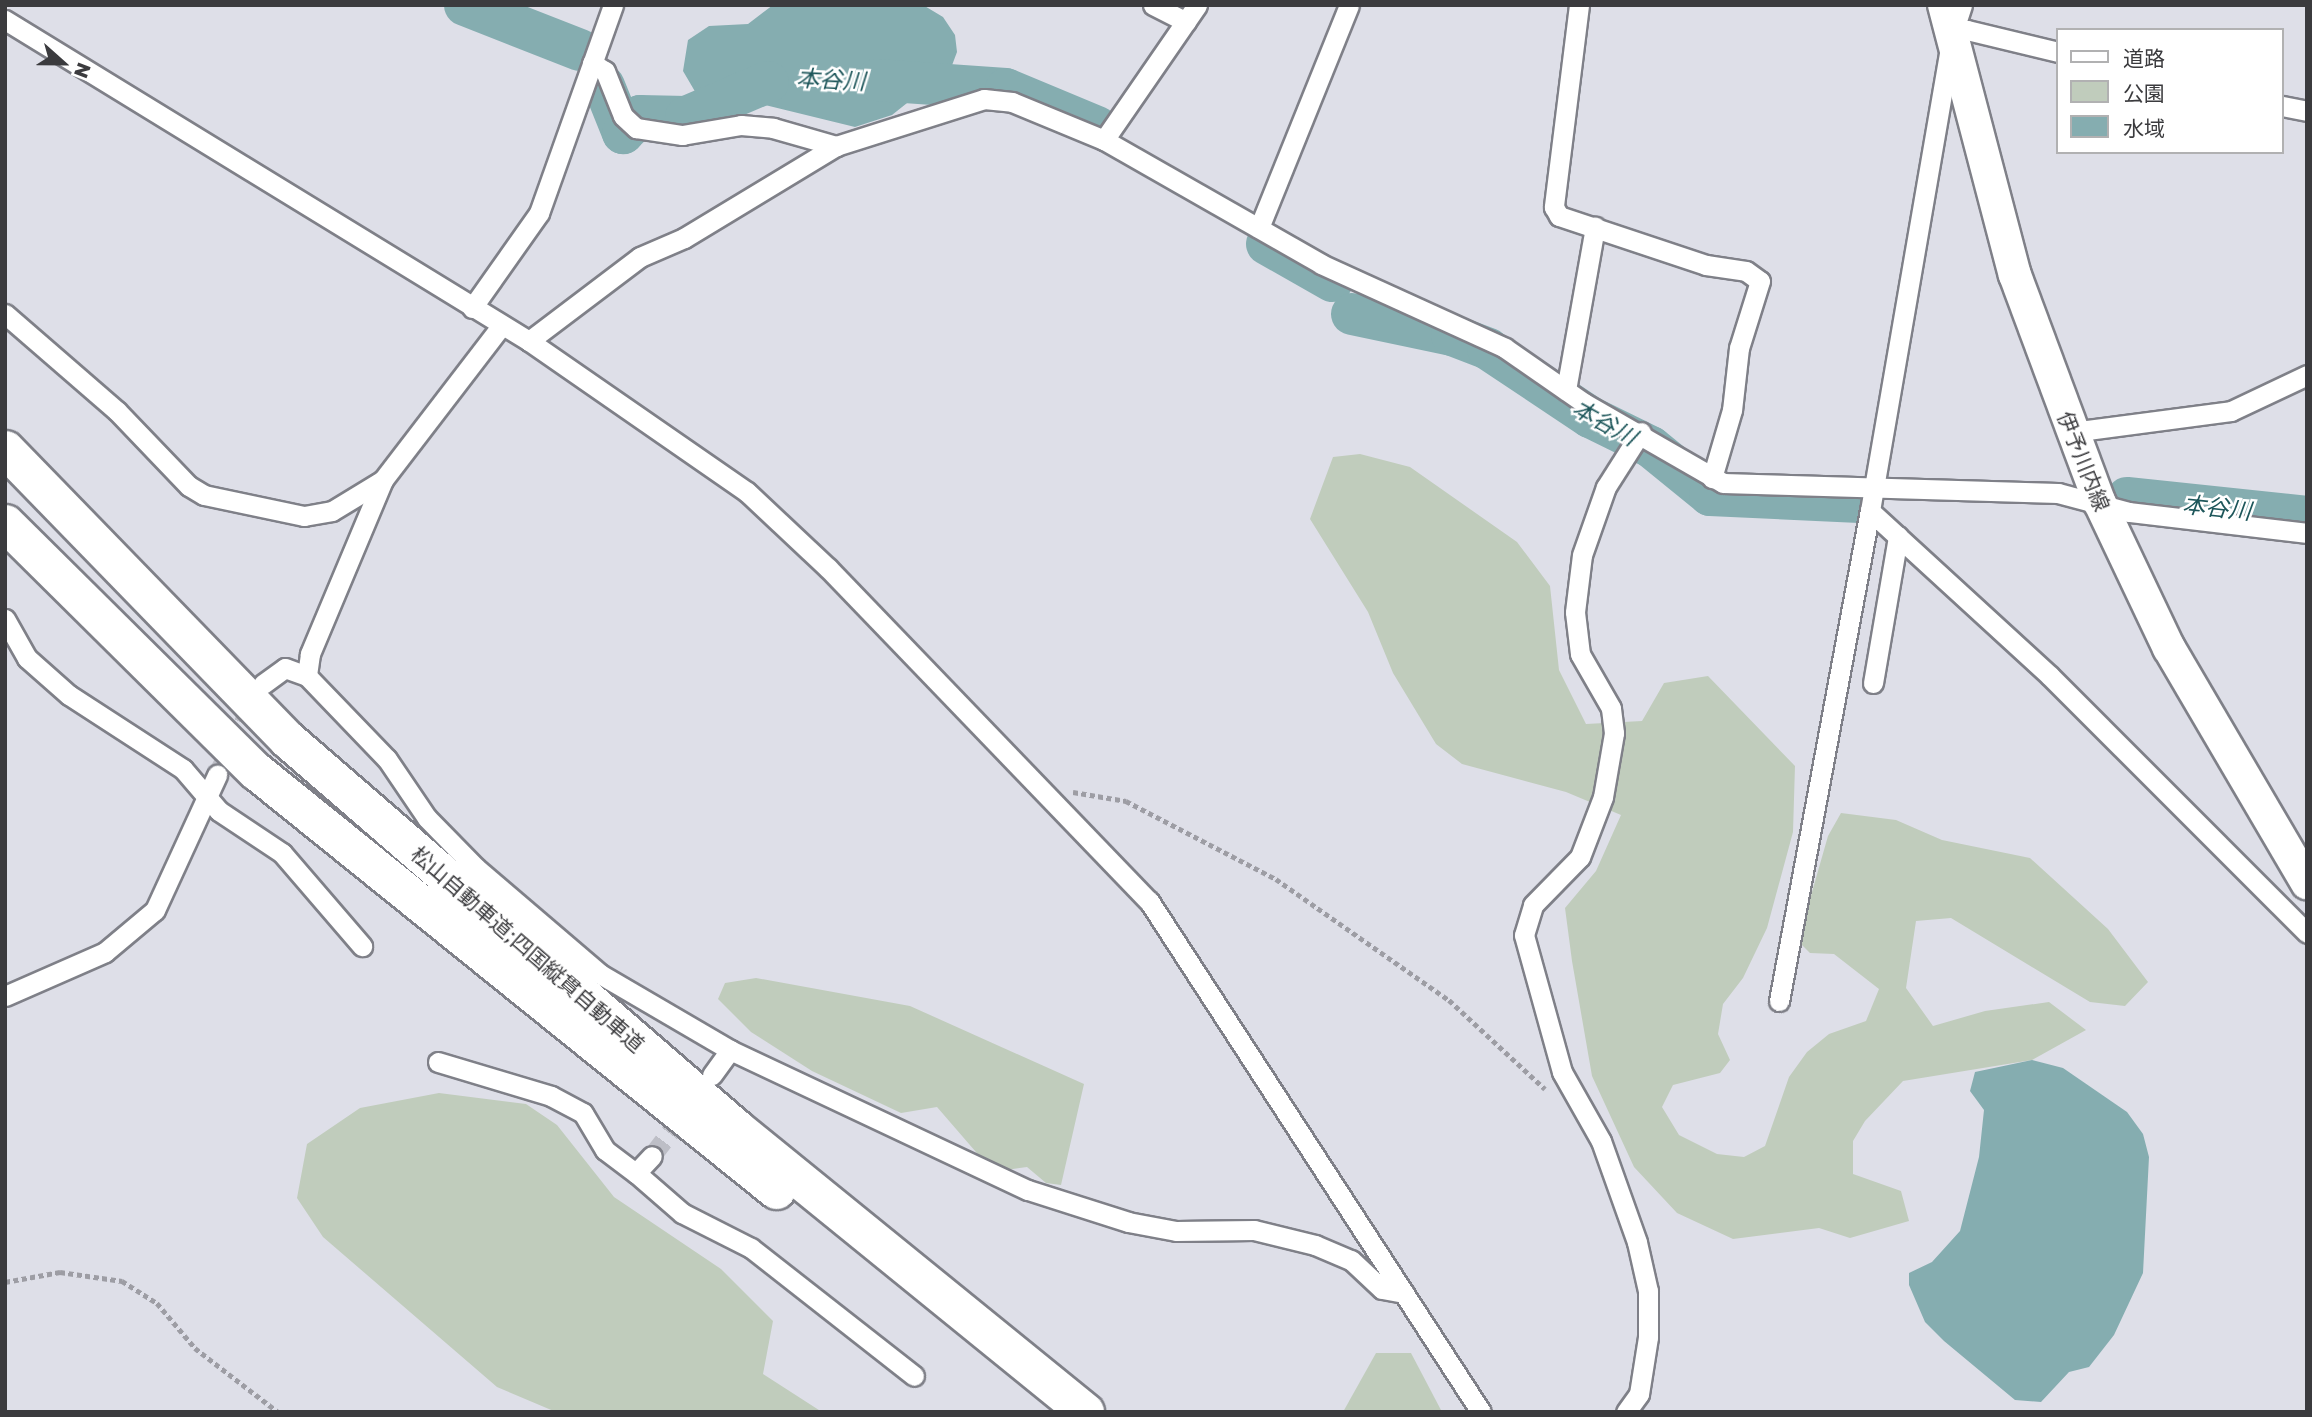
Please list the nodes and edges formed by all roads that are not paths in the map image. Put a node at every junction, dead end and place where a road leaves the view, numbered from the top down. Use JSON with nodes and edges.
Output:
{"nodes":[{"id":1,"x":613,"y":5,"type":"edge"},
{"id":2,"x":1153,"y":5,"type":"edge"},
{"id":3,"x":1197,"y":5,"type":"edge"},
{"id":4,"x":1349,"y":5,"type":"edge"},
{"id":5,"x":1579,"y":5,"type":"edge"},
{"id":6,"x":1944,"y":5,"type":"edge"},
{"id":7,"x":1962,"y":5,"type":"edge"},
{"id":8,"x":5,"y":20,"type":"edge"},
{"id":9,"x":1185,"y":22,"type":"junction"},
{"id":10,"x":1952,"y":37,"type":"junction"},
{"id":11,"x":2056,"y":52,"type":"edge"},
{"id":12,"x":592,"y":63,"type":"junction"},
{"id":13,"x":2284,"y":106,"type":"edge"},
{"id":14,"x":2307,"y":111,"type":"edge"},
{"id":15,"x":1104,"y":140,"type":"junction"},
{"id":16,"x":836,"y":146,"type":"junction"},
{"id":17,"x":1595,"y":227,"type":"junction"},
{"id":18,"x":1259,"y":228,"type":"junction"},
{"id":19,"x":472,"y":307,"type":"junction"},
{"id":20,"x":5,"y":314,"type":"edge"},
{"id":21,"x":501,"y":326,"type":"junction"},
{"id":22,"x":529,"y":341,"type":"junction"},
{"id":23,"x":2307,"y":375,"type":"edge"},
{"id":24,"x":1566,"y":390,"type":"junction"},
{"id":25,"x":1641,"y":432,"type":"junction"},
{"id":26,"x":2072,"y":432,"type":"junction"},
{"id":27,"x":5,"y":449,"type":"edge"},
{"id":28,"x":1712,"y":478,"type":"junction"},
{"id":29,"x":383,"y":480,"type":"junction"},
{"id":30,"x":1871,"y":491,"type":"junction"},
{"id":31,"x":2100,"y":503,"type":"junction"},
{"id":32,"x":1870,"y":511,"type":"junction"},
{"id":33,"x":5,"y":523,"type":"edge"},
{"id":34,"x":2307,"y":533,"type":"edge"},
{"id":35,"x":1898,"y":536,"type":"junction"},
{"id":36,"x":5,"y":619,"type":"edge"},
{"id":37,"x":307,"y":676,"type":"junction"},
{"id":38,"x":1872,"y":683,"type":"dead end"},
{"id":39,"x":263,"y":684,"type":"tunnel mouth"},
{"id":40,"x":217,"y":775,"type":"tunnel mouth"},
{"id":41,"x":208,"y":795,"type":"junction"},
{"id":42,"x":2307,"y":883,"type":"edge"},
{"id":43,"x":2307,"y":933,"type":"edge"},
{"id":44,"x":362,"y":946,"type":"dead end"},
{"id":45,"x":5,"y":996,"type":"edge"},
{"id":46,"x":1779,"y":1001,"type":"dead end"},
{"id":47,"x":730,"y":1050,"type":"junction"},
{"id":48,"x":438,"y":1062,"type":"dead end"},
{"id":49,"x":712,"y":1075,"type":"dead end"},
{"id":50,"x":652,"y":1156,"type":"tunnel mouth"},
{"id":51,"x":636,"y":1173,"type":"junction"},
{"id":52,"x":1404,"y":1293,"type":"junction"},
{"id":53,"x":914,"y":1376,"type":"dead end"},
{"id":54,"x":1084,"y":1412,"type":"edge"},
{"id":55,"x":1481,"y":1412,"type":"edge"},
{"id":56,"x":1626,"y":1412,"type":"edge"}],
"edges":[{"from":1,"to":12,"type":"street"},
{"from":2,"to":9,"type":"street"},
{"from":3,"to":9,"type":"street"},
{"from":4,"to":18,"type":"street"},
{"from":5,"to":17,"type":"street"},
{"from":6,"to":10,"type":"main road","name":"伊予川内線"},
{"from":7,"to":10,"type":"street"},
{"from":8,"to":19,"type":"street"},
{"from":9,"to":15,"type":"street"},
{"from":10,"to":11,"type":"street"},
{"from":10,"to":26,"type":"main road","name":"伊予川内線"},
{"from":10,"to":30,"type":"street"},
{"from":12,"to":16,"type":"street"},
{"from":12,"to":19,"type":"street"},
{"from":13,"to":14,"type":"street"},
{"from":15,"to":16,"type":"street"},
{"from":15,"to":18,"type":"street"},
{"from":16,"to":22,"type":"street"},
{"from":17,"to":24,"type":"street"},
{"from":17,"to":28,"type":"street"},
{"from":18,"to":24,"type":"street"},
{"from":19,"to":21,"type":"street"},
{"from":20,"to":29,"type":"street"},
{"from":21,"to":22,"type":"street"},
{"from":21,"to":29,"type":"street"},
{"from":22,"to":52,"type":"street"},
{"from":23,"to":26,"type":"street"},
{"from":24,"to":25,"type":"street"},
{"from":25,"to":28,"type":"street"},
{"from":25,"to":56,"type":"street"},
{"from":26,"to":31,"type":"main road","name":"伊予川内線"},
{"from":27,"to":54,"type":"highway","name":"松山自動車道;四国縦貫自動車道"},
{"from":28,"to":30,"type":"street"},
{"from":29,"to":37,"type":"street"},
{"from":30,"to":31,"type":"street"},
{"from":30,"to":32,"type":"street"},
{"from":31,"to":34,"type":"street"},
{"from":31,"to":42,"type":"main road","name":"伊予川内線"},
{"from":32,"to":35,"type":"street"},
{"from":32,"to":46,"type":"street"},
{"from":33,"to":54,"type":"highway","name":"松山自動車道;四国縦貫自動車道"},
{"from":35,"to":38,"type":"street"},
{"from":35,"to":43,"type":"street"},
{"from":36,"to":41,"type":"street"},
{"from":37,"to":39,"type":"street"},
{"from":37,"to":47,"type":"street"},
{"from":40,"to":41,"type":"street"},
{"from":41,"to":44,"type":"street"},
{"from":41,"to":45,"type":"street"},
{"from":47,"to":49,"type":"street"},
{"from":47,"to":52,"type":"street"},
{"from":48,"to":51,"type":"street"},
{"from":50,"to":51,"type":"street"},
{"from":51,"to":53,"type":"street"},
{"from":52,"to":55,"type":"street"}]}
